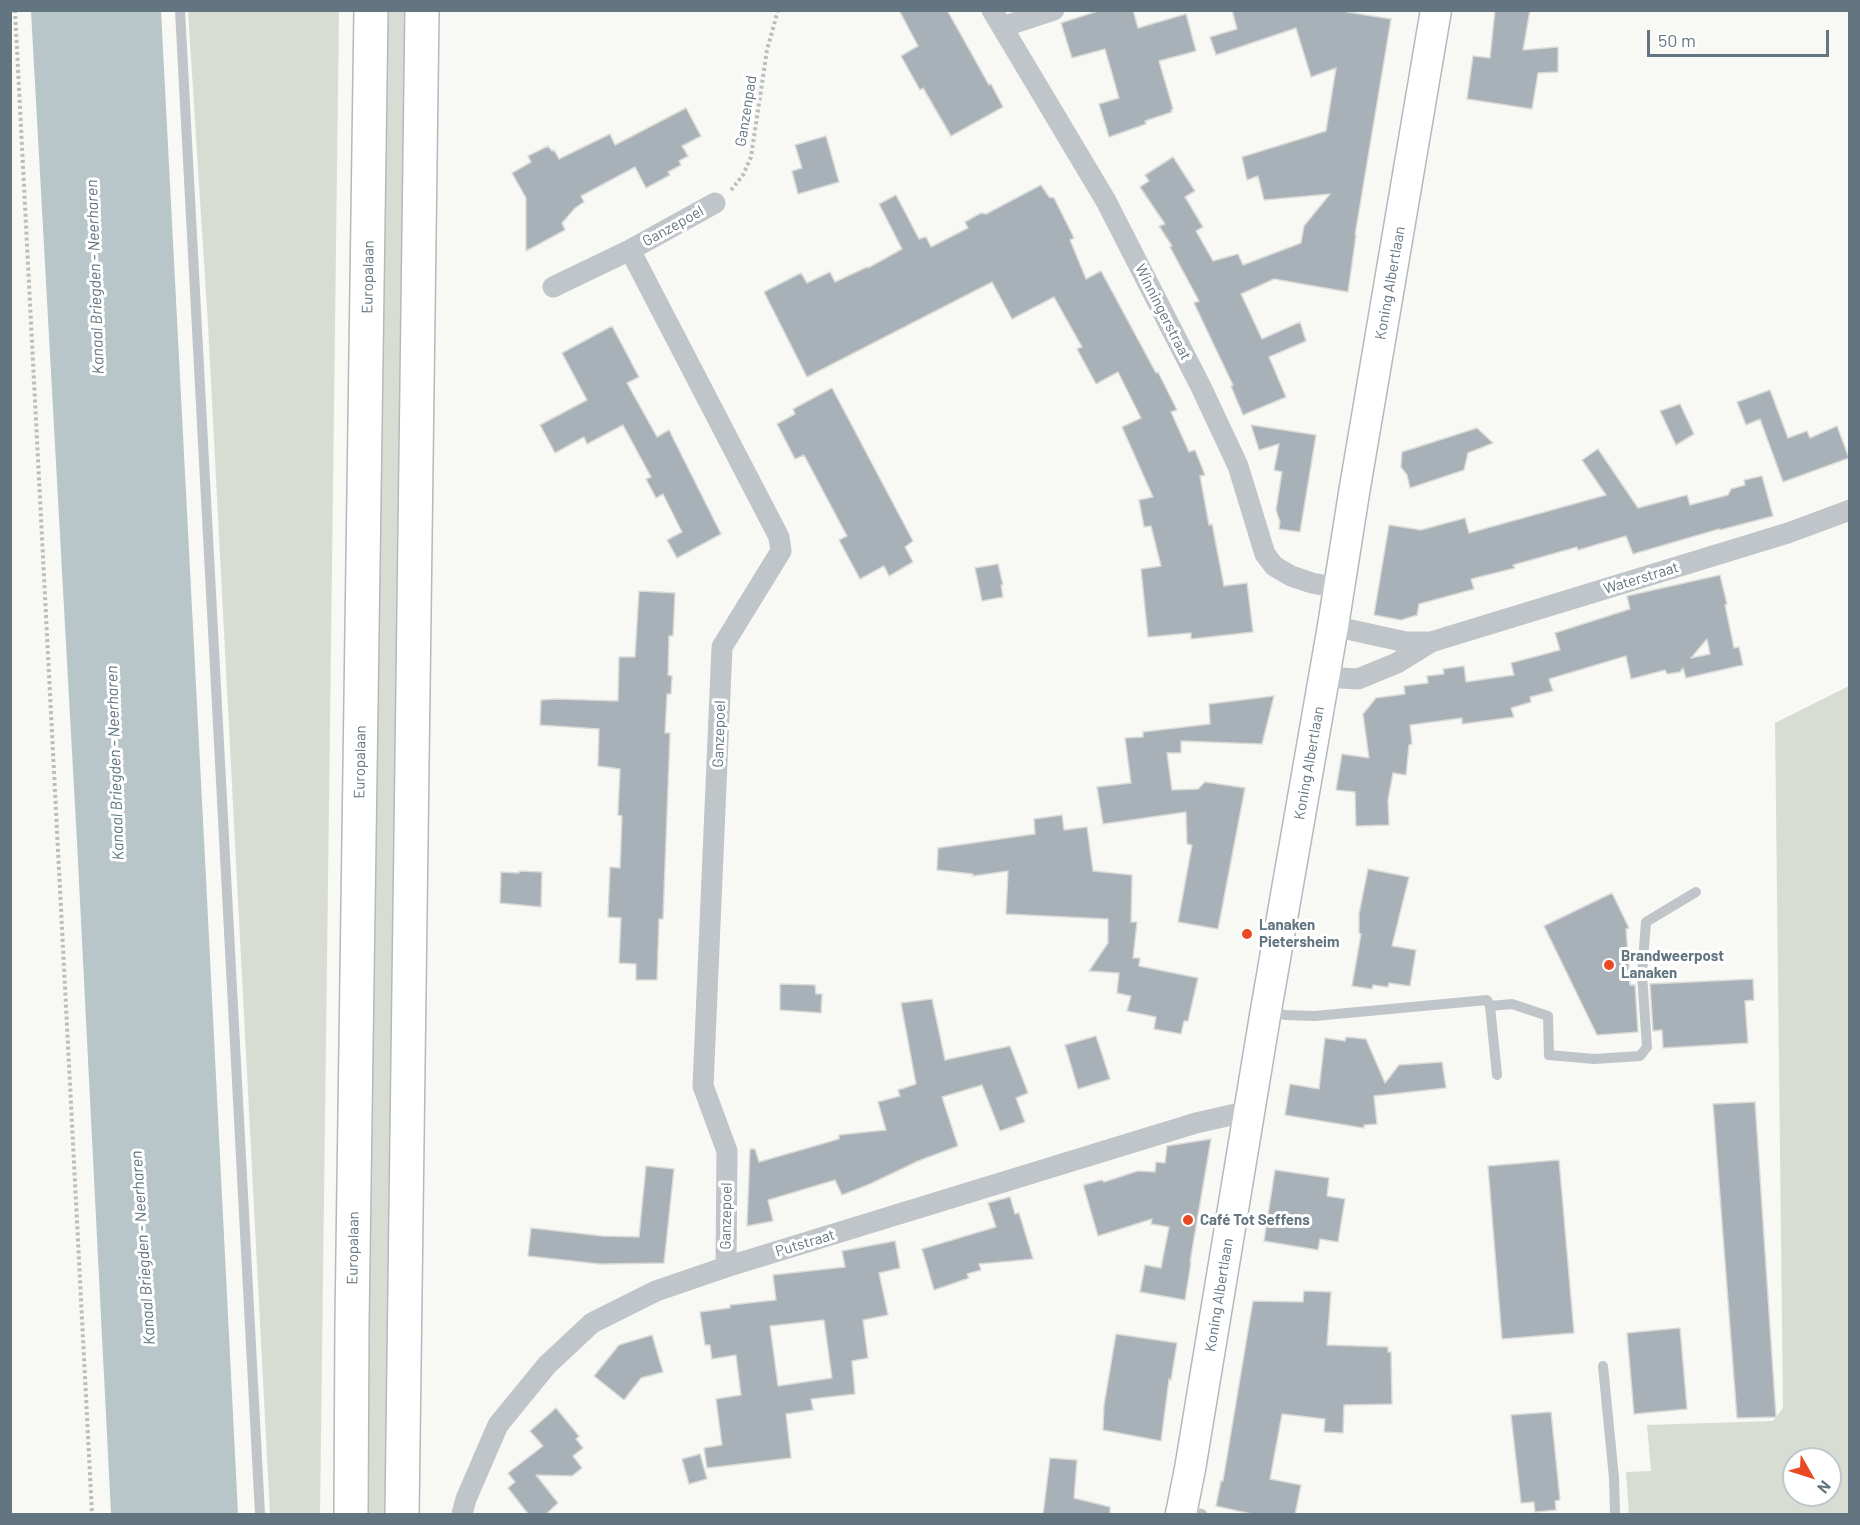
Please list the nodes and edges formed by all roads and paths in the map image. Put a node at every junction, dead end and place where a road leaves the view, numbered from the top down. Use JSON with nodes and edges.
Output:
{"nodes":[{"id":1,"x":15,"y":10,"type":"edge"},
{"id":2,"x":180,"y":10,"type":"edge"},
{"id":3,"x":371,"y":10,"type":"edge"},
{"id":4,"x":422,"y":10,"type":"edge"},
{"id":5,"x":778,"y":10,"type":"edge"},
{"id":6,"x":1054,"y":10,"type":"edge"},
{"id":7,"x":1436,"y":10,"type":"edge"},
{"id":8,"x":997,"y":19,"type":"edge"},
{"id":9,"x":715,"y":203,"type":"joint"},
{"id":10,"x":630,"y":250,"type":"junction"},
{"id":11,"x":553,"y":287,"type":"dead end"},
{"id":12,"x":1850,"y":510,"type":"edge"},
{"id":13,"x":1338,"y":588,"type":"junction"},
{"id":14,"x":1333,"y":626,"type":"junction"},
{"id":15,"x":1431,"y":642,"type":"junction"},
{"id":16,"x":1324,"y":676,"type":"junction"},
{"id":17,"x":1696,"y":892,"type":"dead end"},
{"id":18,"x":1490,"y":1006,"type":"junction"},
{"id":19,"x":1266,"y":1010,"type":"junction"},
{"id":20,"x":1497,"y":1075,"type":"dead end"},
{"id":21,"x":1249,"y":1112,"type":"junction"},
{"id":22,"x":726,"y":1267,"type":"junction"},
{"id":23,"x":1603,"y":1366,"type":"dead end"},
{"id":24,"x":1188,"y":1513,"type":"edge"},
{"id":25,"x":92,"y":1515,"type":"edge"},
{"id":26,"x":260,"y":1515,"type":"edge"},
{"id":27,"x":351,"y":1515,"type":"edge"},
{"id":28,"x":402,"y":1515,"type":"edge"},
{"id":29,"x":462,"y":1515,"type":"edge"},
{"id":30,"x":1615,"y":1515,"type":"edge"}],
"edges":[{"from":1,"to":25,"type":"path"},
{"from":2,"to":26,"type":"lane"},
{"from":3,"to":27,"type":"main road","name":"Europalaan"},
{"from":4,"to":28,"type":"main road"},
{"from":5,"to":9,"type":"path","name":"Ganzenpad"},
{"from":6,"to":8,"type":"street"},
{"from":7,"to":13,"type":"street","name":"Koning Albertlaan"},
{"from":8,"to":13,"type":"street","name":"Winningerstraat"},
{"from":9,"to":10,"type":"street","name":"Ganzepoel"},
{"from":10,"to":11,"type":"street","name":"Ganzepoel"},
{"from":10,"to":22,"type":"street","name":"Ganzepoel"},
{"from":12,"to":15,"type":"street","name":"Waterstraat"},
{"from":13,"to":14,"type":"street","name":"Koning Albertlaan"},
{"from":14,"to":15,"type":"street","name":"Waterstraat"},
{"from":14,"to":16,"type":"street","name":"Koning Albertlaan"},
{"from":15,"to":16,"type":"street","name":"Waterstraat"},
{"from":16,"to":19,"type":"street","name":"Koning Albertlaan"},
{"from":17,"to":18,"type":"lane"},
{"from":18,"to":19,"type":"lane"},
{"from":18,"to":20,"type":"lane"},
{"from":19,"to":21,"type":"street","name":"Koning Albertlaan"},
{"from":21,"to":22,"type":"street","name":"Putstraat"},
{"from":21,"to":24,"type":"street","name":"Koning Albertlaan"},
{"from":22,"to":29,"type":"street","name":"Putstraat"},
{"from":23,"to":30,"type":"lane"}]}
